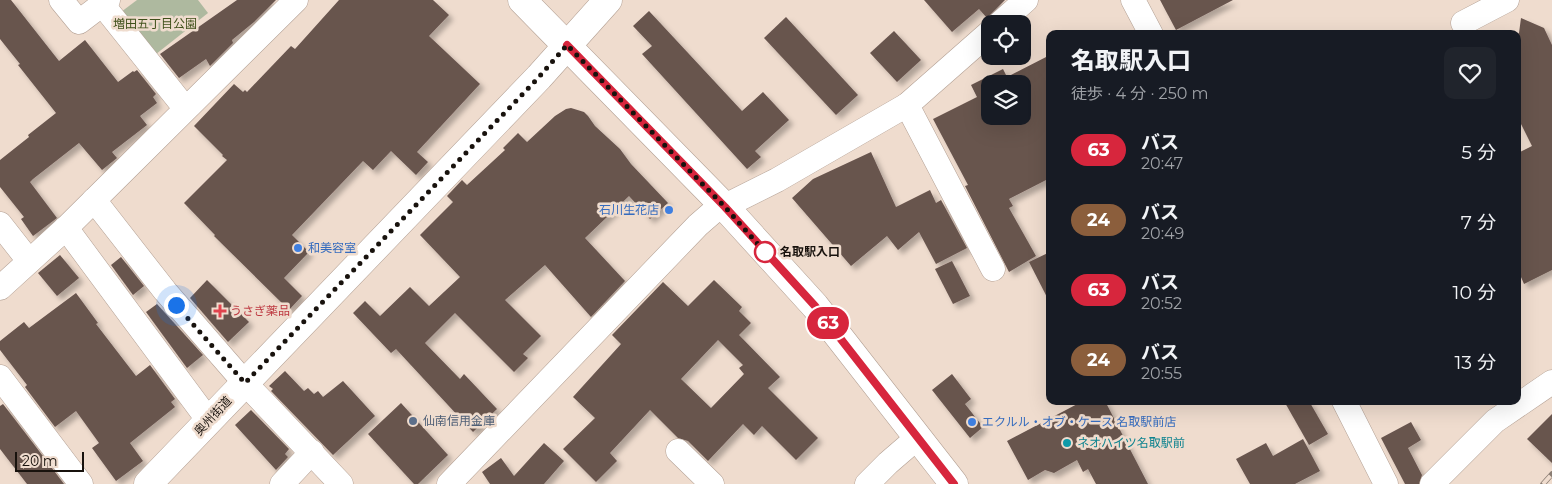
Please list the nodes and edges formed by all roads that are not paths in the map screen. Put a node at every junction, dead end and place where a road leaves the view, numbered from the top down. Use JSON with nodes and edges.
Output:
{"nodes":[{"id":1,"x":61,"y":0,"type":"edge"},
{"id":2,"x":296,"y":0,"type":"edge"},
{"id":3,"x":522,"y":0,"type":"edge"},
{"id":4,"x":608,"y":0,"type":"edge"},
{"id":5,"x":1026,"y":0,"type":"edge"},
{"id":6,"x":1133,"y":0,"type":"edge"},
{"id":7,"x":1507,"y":0,"type":"edge"},
{"id":8,"x":105,"y":2,"type":"edge"},
{"id":9,"x":1009,"y":15,"type":"edge"},
{"id":10,"x":1463,"y":23,"type":"dead end"},
{"id":11,"x":1149,"y":30,"type":"edge"},
{"id":12,"x":981,"y":40,"type":"edge"},
{"id":13,"x":567,"y":45,"type":"junction"},
{"id":14,"x":907,"y":105,"type":"junction"},
{"id":15,"x":185,"y":108,"type":"junction"},
{"id":16,"x":94,"y":200,"type":"junction"},
{"id":17,"x":725,"y":207,"type":"junction"},
{"id":18,"x":0,"y":224,"type":"edge"},
{"id":19,"x":66,"y":228,"type":"junction"},
{"id":20,"x":29,"y":261,"type":"junction"},
{"id":21,"x":993,"y":269,"type":"dead end"},
{"id":22,"x":0,"y":288,"type":"edge"},
{"id":23,"x":1552,"y":382,"type":"edge"},
{"id":24,"x":245,"y":383,"type":"junction"},
{"id":25,"x":2,"y":386,"type":"edge"},
{"id":26,"x":1521,"y":403,"type":"edge"},
{"id":27,"x":1346,"y":405,"type":"edge"},
{"id":28,"x":1518,"y":405,"type":"edge"},
{"id":29,"x":209,"y":421,"type":"junction"},
{"id":30,"x":917,"y":438,"type":"junction"},
{"id":31,"x":678,"y":451,"type":"dead end"},
{"id":32,"x":312,"y":452,"type":"junction"},
{"id":33,"x":461,"y":480,"type":"edge"},
{"id":34,"x":81,"y":484,"type":"edge"},
{"id":35,"x":148,"y":484,"type":"edge"},
{"id":36,"x":282,"y":484,"type":"edge"},
{"id":37,"x":341,"y":484,"type":"edge"},
{"id":38,"x":712,"y":484,"type":"edge"},
{"id":39,"x":868,"y":484,"type":"edge"},
{"id":40,"x":954,"y":484,"type":"edge"},
{"id":41,"x":1386,"y":484,"type":"edge"},
{"id":42,"x":1432,"y":484,"type":"edge"}],
"edges":[{"from":1,"to":8,"type":"street"},
{"from":2,"to":15,"type":"street"},
{"from":3,"to":13,"type":"main road"},
{"from":4,"to":13,"type":"main road","name":"奥州街道"},
{"from":5,"to":9,"type":"street"},
{"from":6,"to":11,"type":"street"},
{"from":7,"to":10,"type":"street"},
{"from":8,"to":15,"type":"street"},
{"from":12,"to":14,"type":"street"},
{"from":13,"to":17,"type":"main road"},
{"from":13,"to":24,"type":"main road","name":"奥州街道"},
{"from":14,"to":17,"type":"street"},
{"from":14,"to":21,"type":"street"},
{"from":15,"to":16,"type":"street"},
{"from":16,"to":19,"type":"street"},
{"from":16,"to":24,"type":"street"},
{"from":17,"to":30,"type":"main road"},
{"from":17,"to":33,"type":"street"},
{"from":18,"to":20,"type":"street"},
{"from":19,"to":20,"type":"street"},
{"from":19,"to":29,"type":"street"},
{"from":20,"to":22,"type":"street"},
{"from":23,"to":26,"type":"street"},
{"from":24,"to":29,"type":"main road","name":"奥州街道"},
{"from":24,"to":32,"type":"street"},
{"from":25,"to":34,"type":"street"},
{"from":27,"to":41,"type":"street"},
{"from":28,"to":42,"type":"street"},
{"from":29,"to":35,"type":"main road","name":"奥州街道"},
{"from":30,"to":39,"type":"street"},
{"from":30,"to":40,"type":"main road"},
{"from":31,"to":38,"type":"street"},
{"from":32,"to":36,"type":"street"},
{"from":32,"to":37,"type":"street"}]}
